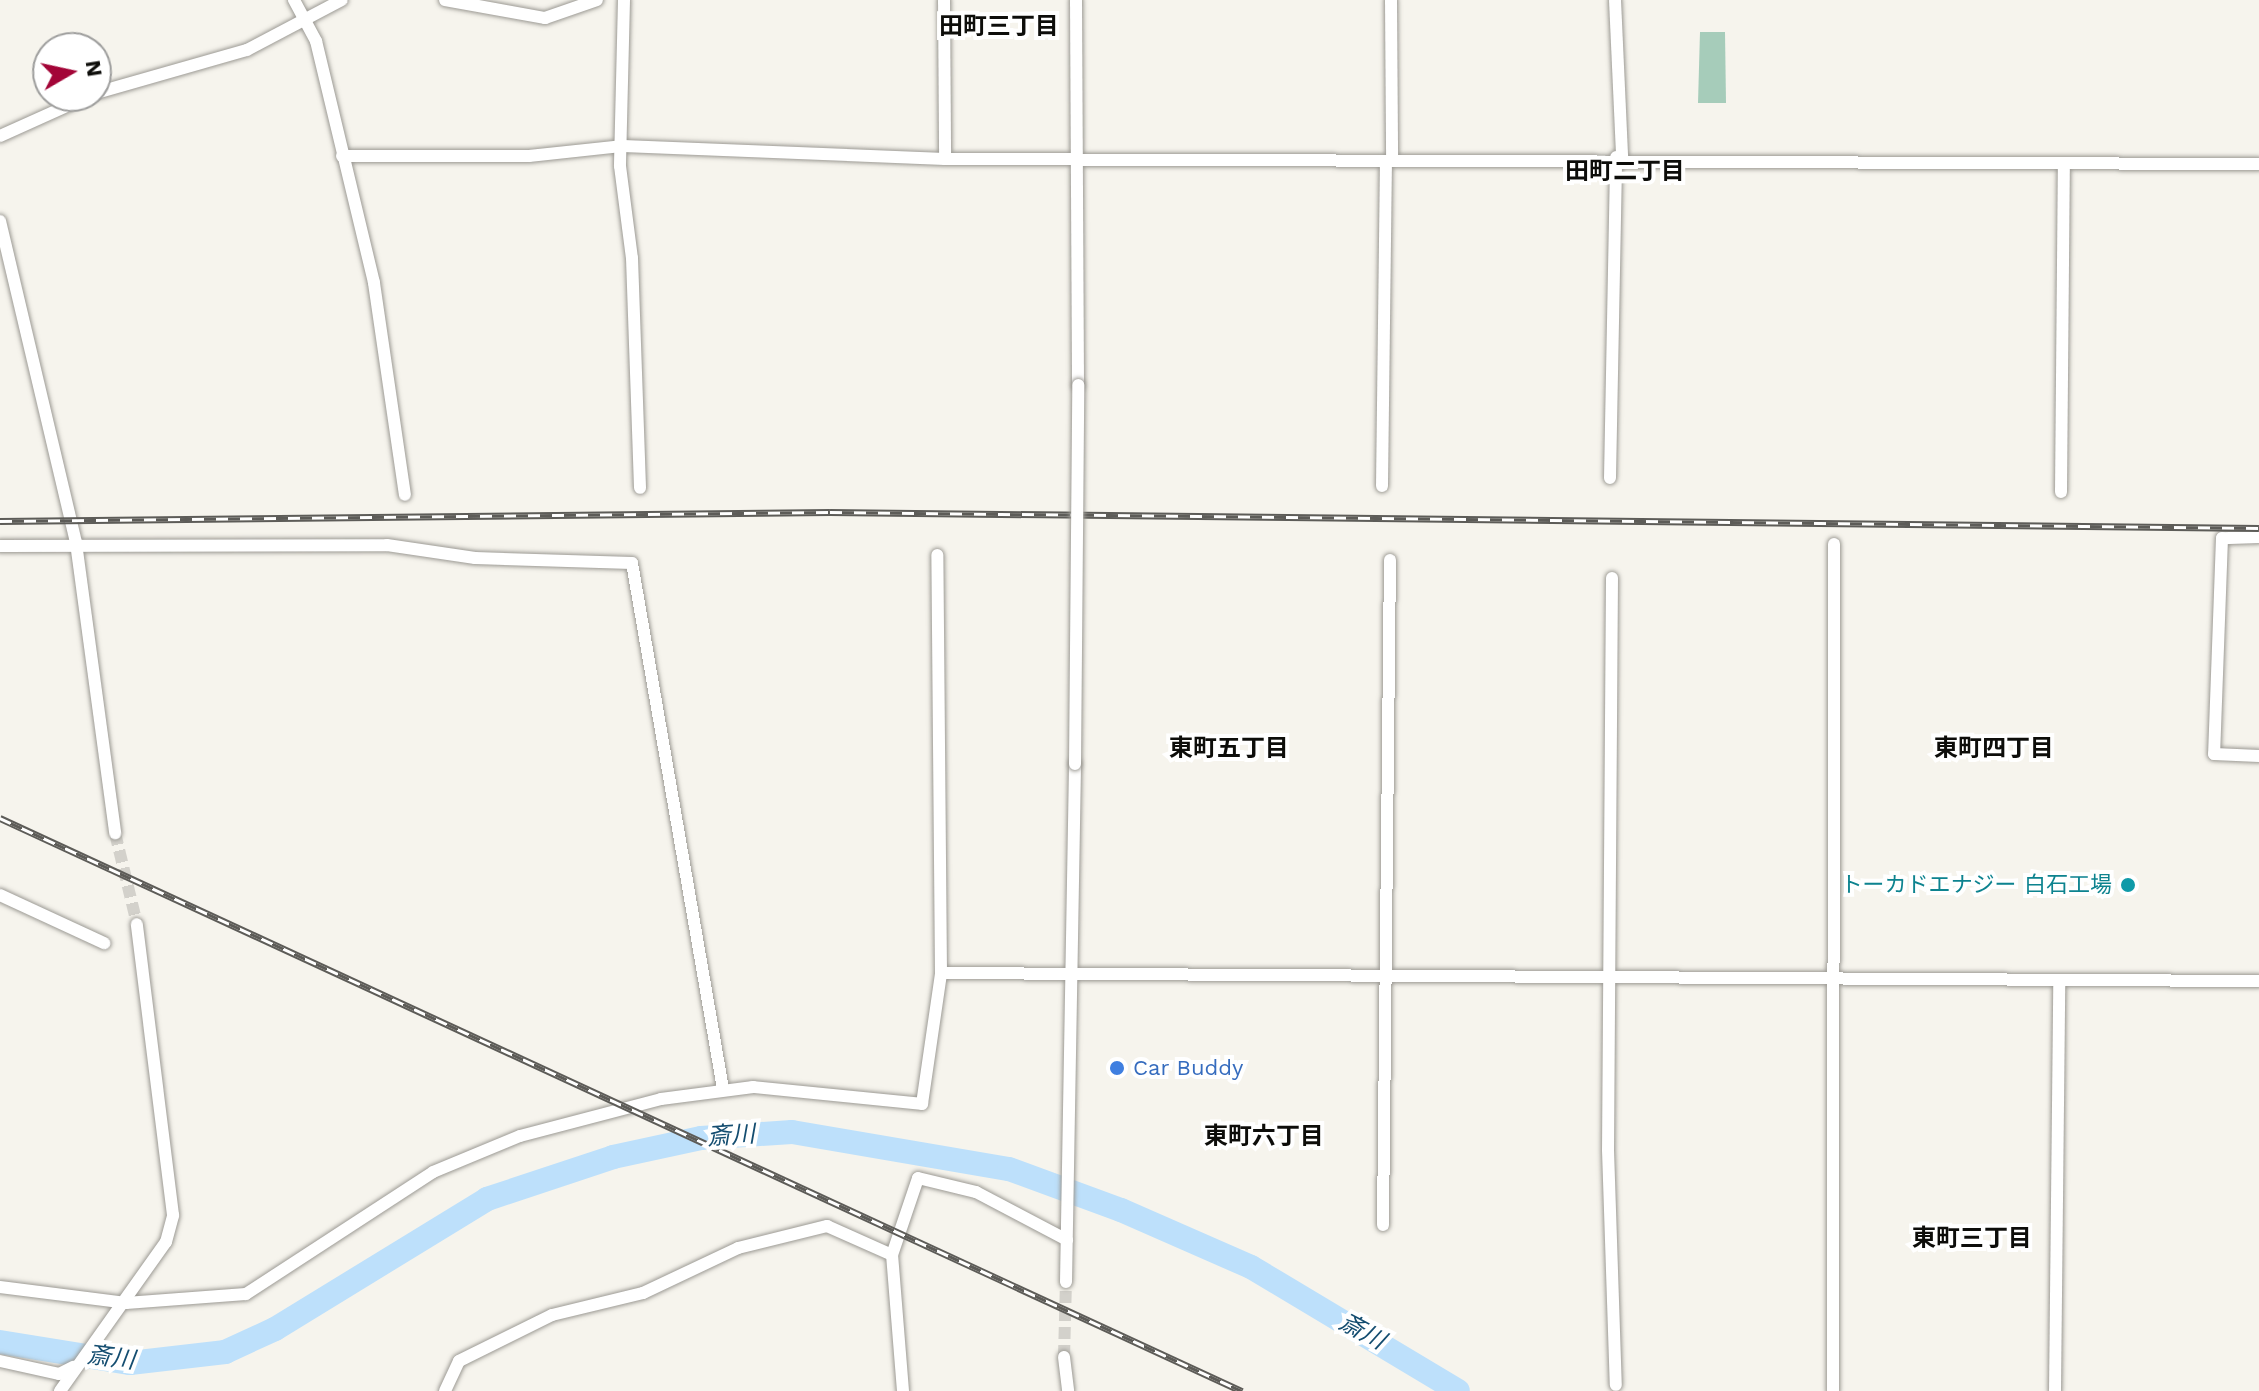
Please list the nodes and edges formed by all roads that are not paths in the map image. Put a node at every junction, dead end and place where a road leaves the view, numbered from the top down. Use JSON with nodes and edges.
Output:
{"nodes":[{"id":1,"x":294,"y":0,"type":"edge"},
{"id":2,"x":342,"y":0,"type":"edge"},
{"id":3,"x":445,"y":0,"type":"edge"},
{"id":4,"x":597,"y":0,"type":"edge"},
{"id":5,"x":624,"y":0,"type":"edge"},
{"id":6,"x":944,"y":0,"type":"edge"},
{"id":7,"x":1076,"y":0,"type":"edge"},
{"id":8,"x":1391,"y":0,"type":"edge"},
{"id":9,"x":1615,"y":0,"type":"edge"},
{"id":10,"x":308,"y":18,"type":"junction"},
{"id":11,"x":112,"y":88,"type":"edge"},
{"id":12,"x":53,"y":112,"type":"edge"},
{"id":13,"x":0,"y":136,"type":"edge"},
{"id":14,"x":623,"y":146,"type":"junction"},
{"id":15,"x":342,"y":156,"type":"junction"},
{"id":16,"x":1619,"y":157,"type":"junction"},
{"id":17,"x":1075,"y":158,"type":"junction"},
{"id":18,"x":945,"y":159,"type":"junction"},
{"id":19,"x":1389,"y":161,"type":"junction"},
{"id":20,"x":2064,"y":163,"type":"junction"},
{"id":21,"x":2259,"y":164,"type":"edge"},
{"id":22,"x":0,"y":221,"type":"edge"},
{"id":23,"x":1610,"y":478,"type":"dead end"},
{"id":24,"x":1382,"y":486,"type":"dead end"},
{"id":25,"x":640,"y":488,"type":"dead end"},
{"id":26,"x":2061,"y":492,"type":"dead end"},
{"id":27,"x":405,"y":495,"type":"dead end"},
{"id":28,"x":2259,"y":537,"type":"edge"},
{"id":29,"x":76,"y":543,"type":"junction"},
{"id":30,"x":1834,"y":544,"type":"dead end"},
{"id":31,"x":0,"y":546,"type":"edge"},
{"id":32,"x":937,"y":555,"type":"dead end"},
{"id":33,"x":1390,"y":560,"type":"dead end"},
{"id":34,"x":1612,"y":578,"type":"dead end"},
{"id":35,"x":2259,"y":756,"type":"edge"},
{"id":36,"x":115,"y":833,"type":"tunnel mouth"},
{"id":37,"x":0,"y":895,"type":"edge"},
{"id":38,"x":137,"y":924,"type":"tunnel mouth"},
{"id":39,"x":104,"y":943,"type":"dead end"},
{"id":40,"x":941,"y":973,"type":"junction"},
{"id":41,"x":1073,"y":975,"type":"junction"},
{"id":42,"x":1833,"y":978,"type":"junction"},
{"id":43,"x":1390,"y":980,"type":"junction"},
{"id":44,"x":1611,"y":980,"type":"junction"},
{"id":45,"x":2259,"y":981,"type":"edge"},
{"id":46,"x":2059,"y":982,"type":"junction"},
{"id":47,"x":723,"y":1089,"type":"junction"},
{"id":48,"x":1383,"y":1225,"type":"dead end"},
{"id":49,"x":1067,"y":1235,"type":"junction"},
{"id":50,"x":892,"y":1255,"type":"junction"},
{"id":51,"x":1066,"y":1282,"type":"tunnel mouth"},
{"id":52,"x":0,"y":1287,"type":"edge"},
{"id":53,"x":122,"y":1306,"type":"junction"},
{"id":54,"x":1064,"y":1357,"type":"tunnel mouth"},
{"id":55,"x":0,"y":1361,"type":"edge"},
{"id":56,"x":73,"y":1367,"type":"junction"},
{"id":57,"x":1616,"y":1385,"type":"dead end"},
{"id":58,"x":60,"y":1391,"type":"edge"},
{"id":59,"x":445,"y":1391,"type":"edge"},
{"id":60,"x":903,"y":1391,"type":"edge"},
{"id":61,"x":1068,"y":1391,"type":"edge"},
{"id":62,"x":1833,"y":1391,"type":"edge"},
{"id":63,"x":2055,"y":1391,"type":"edge"}],
"edges":[{"from":1,"to":10,"type":"street"},
{"from":2,"to":10,"type":"street"},
{"from":3,"to":4,"type":"street"},
{"from":5,"to":14,"type":"street"},
{"from":6,"to":18,"type":"street"},
{"from":7,"to":17,"type":"street"},
{"from":8,"to":19,"type":"street"},
{"from":9,"to":16,"type":"street"},
{"from":10,"to":11,"type":"street"},
{"from":10,"to":15,"type":"street"},
{"from":12,"to":13,"type":"street"},
{"from":14,"to":15,"type":"street"},
{"from":14,"to":18,"type":"street"},
{"from":14,"to":25,"type":"street"},
{"from":15,"to":27,"type":"street"},
{"from":16,"to":19,"type":"street"},
{"from":16,"to":20,"type":"street"},
{"from":16,"to":23,"type":"street"},
{"from":17,"to":18,"type":"street"},
{"from":17,"to":19,"type":"street"},
{"from":17,"to":41,"type":"street","bridge":true},
{"from":19,"to":24,"type":"street"},
{"from":20,"to":21,"type":"street"},
{"from":20,"to":26,"type":"street"},
{"from":22,"to":29,"type":"street"},
{"from":28,"to":35,"type":"street"},
{"from":29,"to":31,"type":"street"},
{"from":29,"to":36,"type":"street"},
{"from":29,"to":47,"type":"street"},
{"from":30,"to":42,"type":"street"},
{"from":32,"to":40,"type":"street"},
{"from":33,"to":43,"type":"street"},
{"from":34,"to":44,"type":"street"},
{"from":37,"to":39,"type":"street"},
{"from":38,"to":53,"type":"street"},
{"from":40,"to":41,"type":"street"},
{"from":40,"to":47,"type":"street"},
{"from":41,"to":43,"type":"street"},
{"from":41,"to":49,"type":"street"},
{"from":42,"to":44,"type":"street"},
{"from":42,"to":46,"type":"street"},
{"from":42,"to":62,"type":"street"},
{"from":43,"to":44,"type":"street"},
{"from":43,"to":48,"type":"street"},
{"from":44,"to":57,"type":"street"},
{"from":45,"to":46,"type":"street"},
{"from":46,"to":63,"type":"street"},
{"from":47,"to":53,"type":"street"},
{"from":49,"to":50,"type":"street"},
{"from":49,"to":51,"type":"street"},
{"from":50,"to":59,"type":"street"},
{"from":50,"to":60,"type":"street"},
{"from":52,"to":53,"type":"street"},
{"from":53,"to":56,"type":"street"},
{"from":54,"to":61,"type":"street"},
{"from":55,"to":56,"type":"street"},
{"from":56,"to":58,"type":"street"}]}
